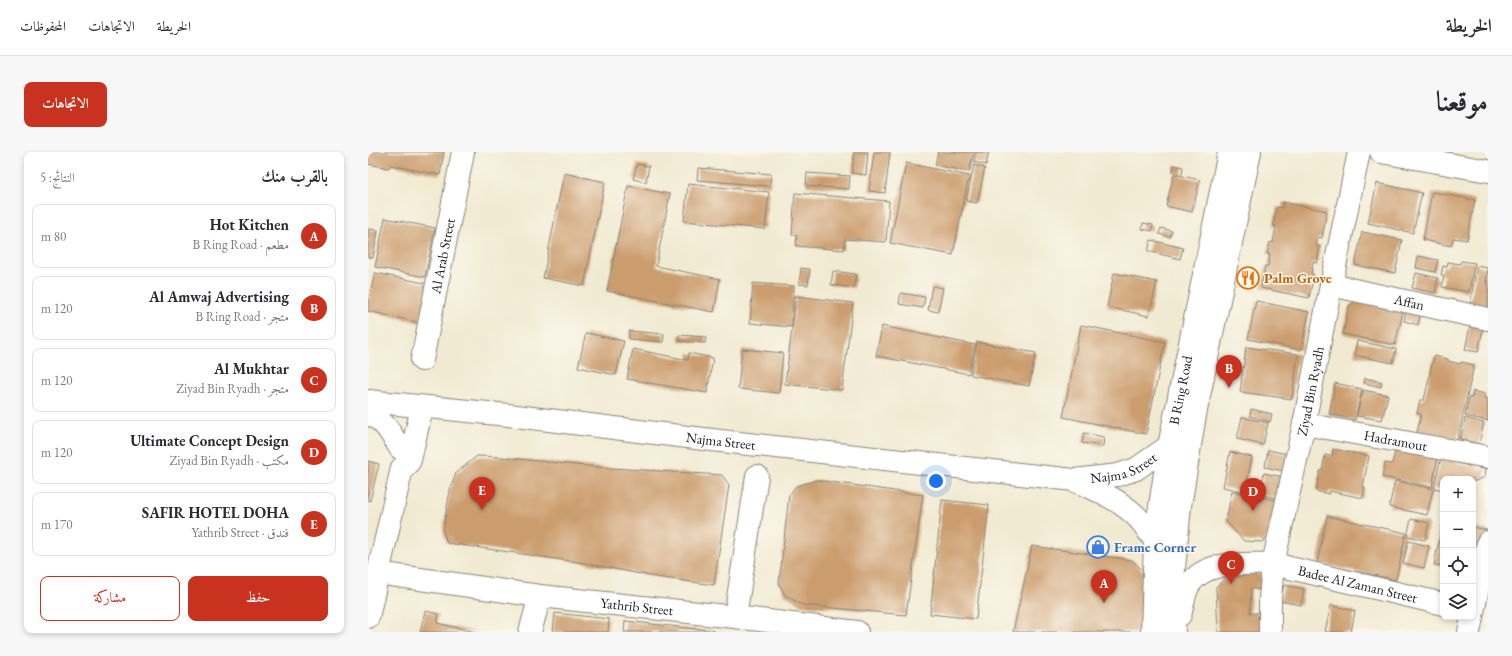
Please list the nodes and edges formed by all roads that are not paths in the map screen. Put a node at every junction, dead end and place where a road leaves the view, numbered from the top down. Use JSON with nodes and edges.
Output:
{"nodes":[{"id":1,"x":463,"y":152,"type":"edge"},
{"id":2,"x":1359,"y":152,"type":"edge"},
{"id":3,"x":1381,"y":152,"type":"edge"},
{"id":4,"x":1247,"y":154,"type":"edge"},
{"id":5,"x":1416,"y":155,"type":"edge"},
{"id":6,"x":1488,"y":171,"type":"edge"},
{"id":7,"x":1331,"y":285,"type":"junction"},
{"id":8,"x":1488,"y":319,"type":"edge"},
{"id":9,"x":422,"y":360,"type":"dead end"},
{"id":10,"x":416,"y":406,"type":"junction"},
{"id":11,"x":371,"y":408,"type":"edge"},
{"id":12,"x":1304,"y":424,"type":"junction"},
{"id":13,"x":1168,"y":446,"type":"junction"},
{"id":14,"x":1488,"y":457,"type":"edge"},
{"id":15,"x":401,"y":458,"type":"junction"},
{"id":16,"x":757,"y":476,"type":"dead end"},
{"id":17,"x":1074,"y":480,"type":"junction"},
{"id":18,"x":1155,"y":540,"type":"junction"},
{"id":19,"x":1488,"y":542,"type":"edge"},
{"id":20,"x":1273,"y":564,"type":"junction"},
{"id":21,"x":377,"y":574,"type":"junction"},
{"id":22,"x":540,"y":596,"type":"junction"},
{"id":23,"x":1476,"y":597,"type":"edge"},
{"id":24,"x":1440,"y":603,"type":"edge"},
{"id":25,"x":735,"y":616,"type":"junction"},
{"id":26,"x":368,"y":617,"type":"edge"},
{"id":27,"x":1471,"y":620,"type":"edge"},
{"id":28,"x":530,"y":632,"type":"edge"},
{"id":29,"x":857,"y":632,"type":"edge"},
{"id":30,"x":1152,"y":632,"type":"edge"},
{"id":31,"x":1174,"y":632,"type":"edge"},
{"id":32,"x":1177,"y":632,"type":"edge"},
{"id":33,"x":1270,"y":632,"type":"edge"},
{"id":34,"x":1469,"y":632,"type":"edge"}],
"edges":[{"from":1,"to":9,"type":"street","name":"Al Arab Street"},
{"from":2,"to":7,"type":"street","name":"Ziyad Bin Ryadh"},
{"from":3,"to":5,"type":"street"},
{"from":4,"to":13,"type":"street","name":"B Ring Road"},
{"from":4,"to":31,"type":"street","name":"B Ring Road"},
{"from":5,"to":6,"type":"street"},
{"from":7,"to":8,"type":"street","name":"Affan"},
{"from":7,"to":12,"type":"street","name":"Ziyad Bin Ryadh"},
{"from":10,"to":11,"type":"street","name":"Najma Street"},
{"from":10,"to":15,"type":"street"},
{"from":10,"to":17,"type":"street","name":"Najma Street"},
{"from":11,"to":15,"type":"street","name":"Najma Street"},
{"from":12,"to":14,"type":"street","name":"Hadramout"},
{"from":12,"to":20,"type":"street","name":"Ziyad Bin Ryadh"},
{"from":13,"to":17,"type":"street","name":"Najma Street"},
{"from":13,"to":18,"type":"street","name":"B Ring Road"},
{"from":15,"to":21,"type":"street"},
{"from":16,"to":25,"type":"street"},
{"from":17,"to":18,"type":"street","name":"Najma Street"},
{"from":18,"to":30,"type":"street","name":"B Ring Road"},
{"from":19,"to":23,"type":"street"},
{"from":20,"to":24,"type":"street","name":"Badee Al Zaman Street"},
{"from":20,"to":32,"type":"street","name":"Badee Al Zaman Street"},
{"from":20,"to":33,"type":"street","name":"Ziyad Bin Ryadh"},
{"from":21,"to":22,"type":"street","name":"Yathrib Street"},
{"from":21,"to":26,"type":"street"},
{"from":22,"to":25,"type":"street","name":"Yathrib Street"},
{"from":22,"to":28,"type":"street"},
{"from":25,"to":29,"type":"street","name":"Yathrib Street"},
{"from":27,"to":34,"type":"street"}]}
